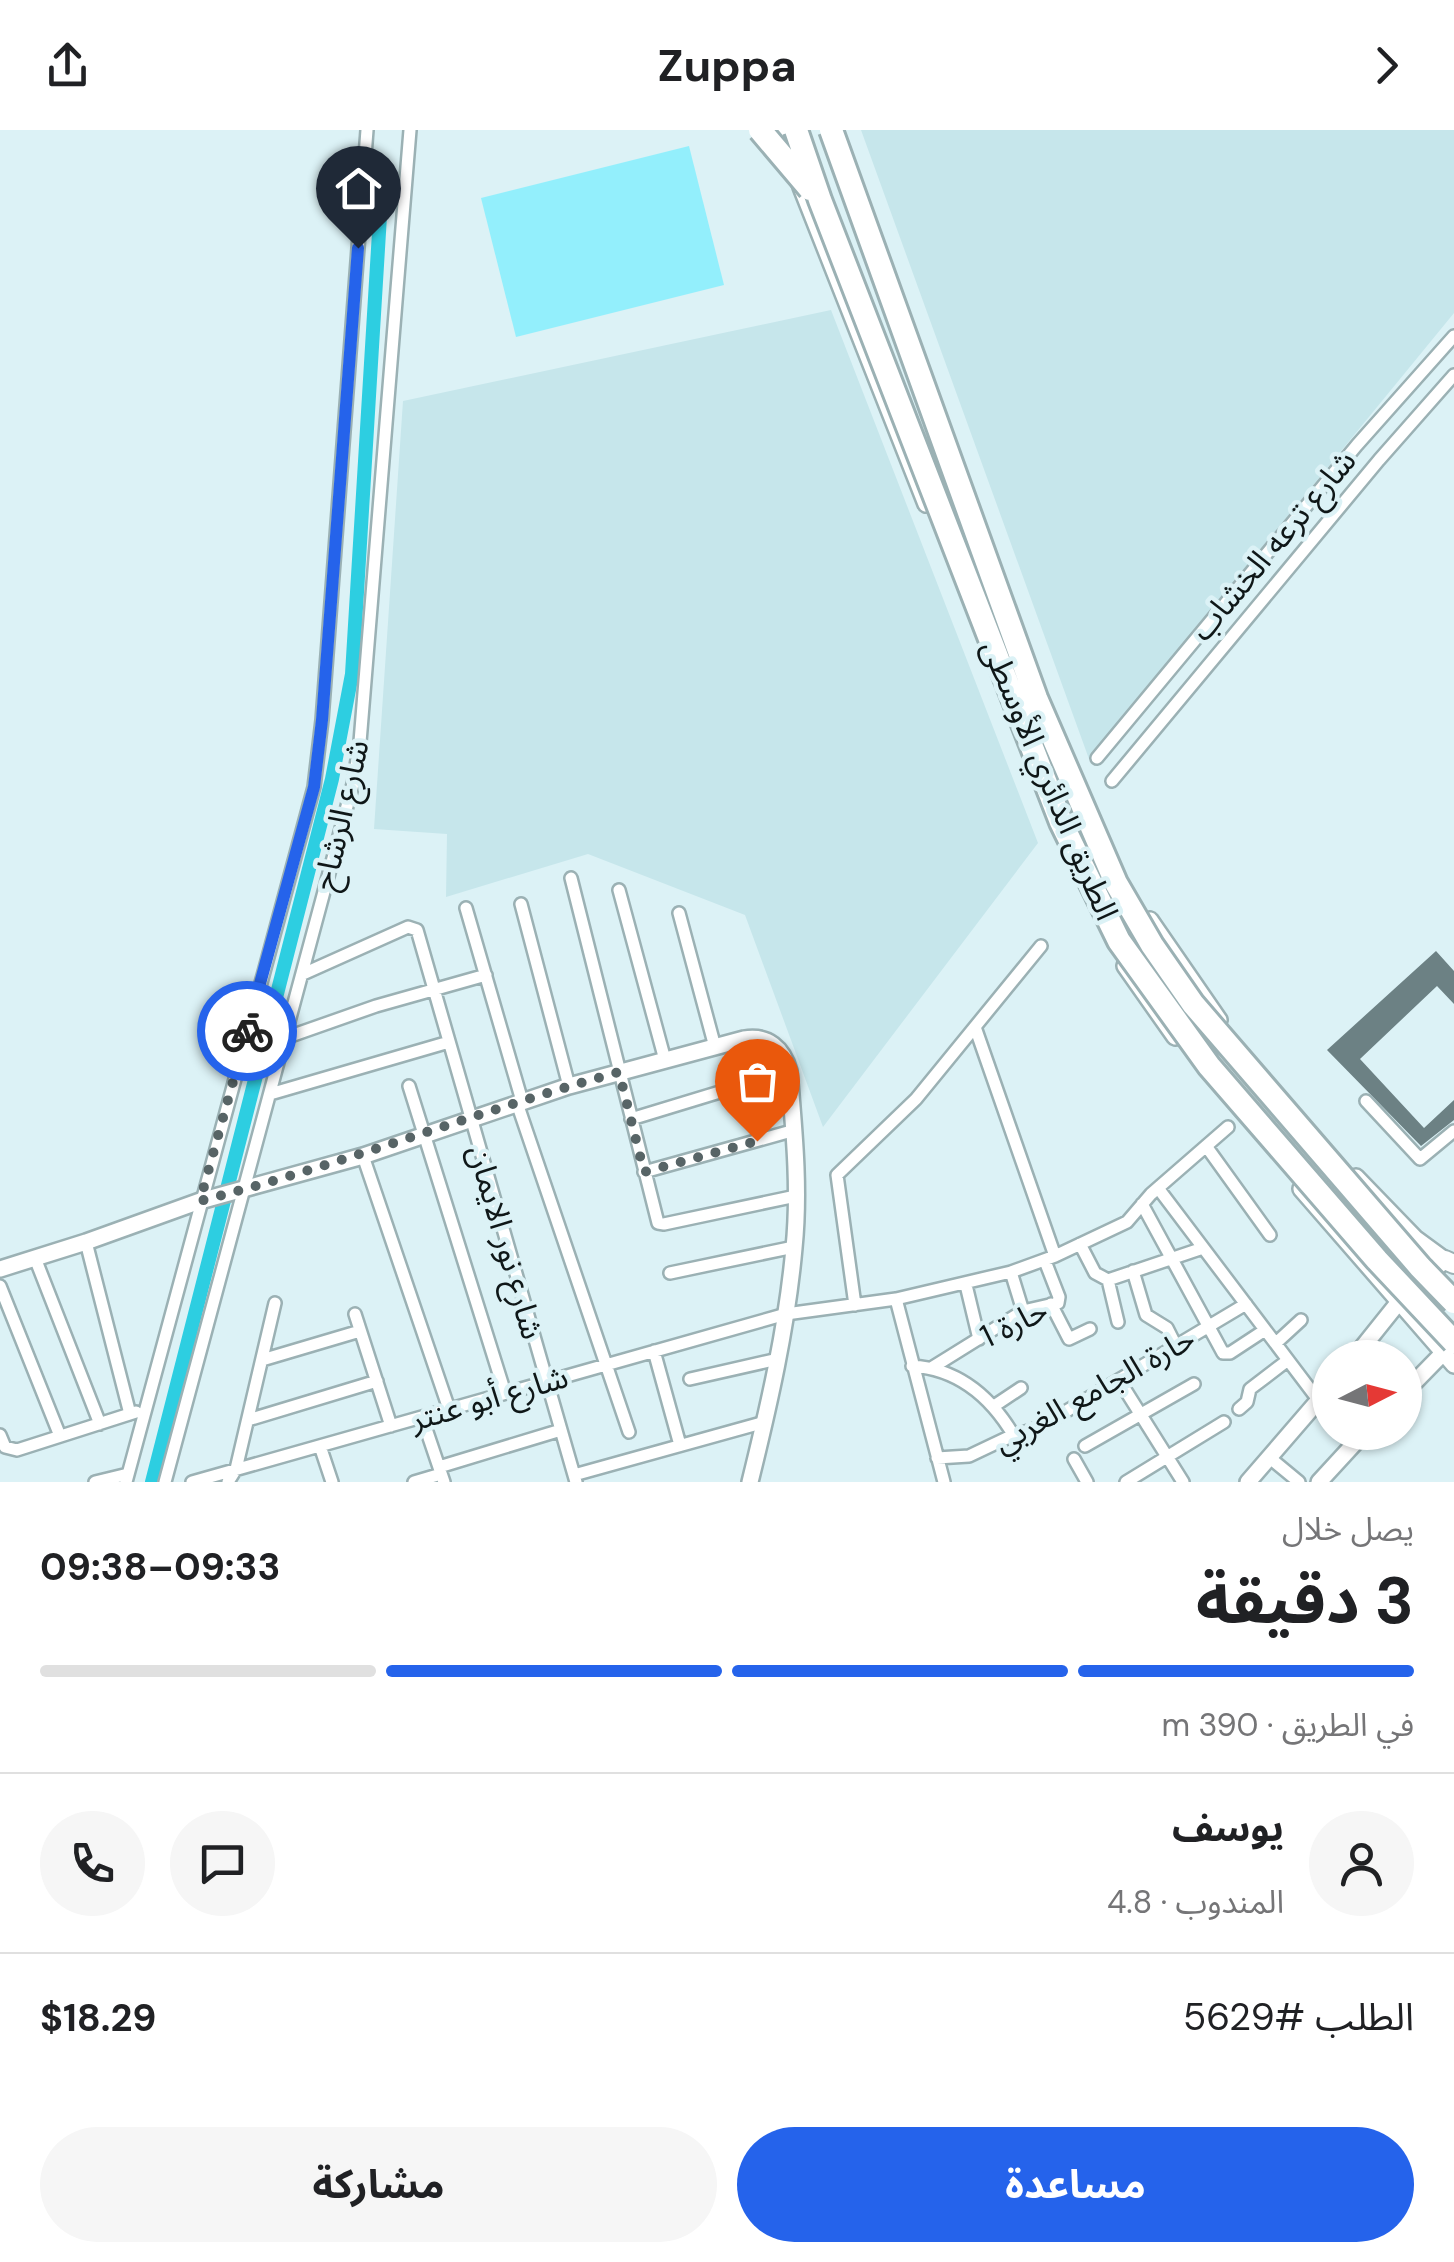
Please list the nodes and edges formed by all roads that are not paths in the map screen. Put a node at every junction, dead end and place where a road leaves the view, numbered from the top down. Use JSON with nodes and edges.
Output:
{"nodes":[{"id":1,"x":367,"y":130,"type":"edge"},
{"id":2,"x":410,"y":130,"type":"edge"},
{"id":3,"x":760,"y":130,"type":"edge"},
{"id":4,"x":783,"y":130,"type":"edge"},
{"id":5,"x":796,"y":130,"type":"edge"},
{"id":6,"x":834,"y":130,"type":"edge"},
{"id":7,"x":820,"y":200,"type":"junction"},
{"id":8,"x":1454,"y":336,"type":"edge"},
{"id":9,"x":1454,"y":376,"type":"edge"},
{"id":10,"x":974,"y":506,"type":"junction"},
{"id":11,"x":933,"y":523,"type":"junction"},
{"id":12,"x":1096,"y":758,"type":"dead end"},
{"id":13,"x":1112,"y":781,"type":"dead end"},
{"id":14,"x":571,"y":878,"type":"dead end"},
{"id":15,"x":619,"y":890,"type":"dead end"},
{"id":16,"x":521,"y":904,"type":"dead end"},
{"id":17,"x":466,"y":908,"type":"dead end"},
{"id":18,"x":679,"y":913,"type":"dead end"},
{"id":19,"x":1041,"y":946,"type":"dead end"},
{"id":20,"x":1169,"y":950,"type":"junction"},
{"id":21,"x":303,"y":974,"type":"junction"},
{"id":22,"x":486,"y":975,"type":"junction"},
{"id":23,"x":1132,"y":978,"type":"junction"},
{"id":24,"x":434,"y":989,"type":"junction"},
{"id":25,"x":975,"y":1027,"type":"junction"},
{"id":26,"x":286,"y":1038,"type":"junction"},
{"id":27,"x":448,"y":1042,"type":"junction"},
{"id":28,"x":715,"y":1047,"type":"junction"},
{"id":29,"x":666,"y":1060,"type":"junction"},
{"id":30,"x":788,"y":1071,"type":"junction"},
{"id":31,"x":619,"y":1072,"type":"junction"},
{"id":32,"x":409,"y":1086,"type":"dead end"},
{"id":33,"x":570,"y":1086,"type":"junction"},
{"id":34,"x":270,"y":1094,"type":"junction"},
{"id":35,"x":1366,"y":1101,"type":"dead end"},
{"id":36,"x":519,"y":1102,"type":"junction"},
{"id":37,"x":469,"y":1117,"type":"junction"},
{"id":38,"x":631,"y":1119,"type":"junction"},
{"id":39,"x":1228,"y":1127,"type":"dead end"},
{"id":40,"x":794,"y":1130,"type":"junction"},
{"id":41,"x":1454,"y":1132,"type":"edge"},
{"id":42,"x":424,"y":1134,"type":"junction"},
{"id":43,"x":1206,"y":1146,"type":"junction"},
{"id":44,"x":364,"y":1156,"type":"junction"},
{"id":45,"x":644,"y":1172,"type":"junction"},
{"id":46,"x":1158,"y":1188,"type":"junction"},
{"id":47,"x":244,"y":1190,"type":"junction"},
{"id":48,"x":796,"y":1196,"type":"junction"},
{"id":49,"x":200,"y":1201,"type":"junction"},
{"id":50,"x":1142,"y":1204,"type":"junction"},
{"id":51,"x":1270,"y":1235,"type":"dead end"},
{"id":52,"x":1415,"y":1238,"type":"junction"},
{"id":53,"x":86,"y":1242,"type":"junction"},
{"id":54,"x":1080,"y":1244,"type":"junction"},
{"id":55,"x":794,"y":1247,"type":"junction"},
{"id":56,"x":1204,"y":1248,"type":"junction"},
{"id":57,"x":36,"y":1258,"type":"junction"},
{"id":58,"x":1050,"y":1258,"type":"junction"},
{"id":59,"x":1451,"y":1258,"type":"edge"},
{"id":60,"x":1172,"y":1259,"type":"junction"},
{"id":61,"x":0,"y":1268,"type":"edge"},
{"id":62,"x":1011,"y":1272,"type":"junction"},
{"id":63,"x":1133,"y":1272,"type":"junction"},
{"id":64,"x":670,"y":1273,"type":"dead end"},
{"id":65,"x":1376,"y":1278,"type":"junction"},
{"id":66,"x":1108,"y":1280,"type":"junction"},
{"id":67,"x":966,"y":1285,"type":"junction"},
{"id":68,"x":0,"y":1286,"type":"edge"},
{"id":69,"x":896,"y":1299,"type":"junction"},
{"id":70,"x":1454,"y":1302,"type":"edge"},
{"id":71,"x":275,"y":1303,"type":"dead end"},
{"id":72,"x":1052,"y":1304,"type":"junction"},
{"id":73,"x":1246,"y":1304,"type":"junction"},
{"id":74,"x":1398,"y":1304,"type":"junction"},
{"id":75,"x":854,"y":1305,"type":"junction"},
{"id":76,"x":1023,"y":1312,"type":"junction"},
{"id":77,"x":355,"y":1314,"type":"dead end"},
{"id":78,"x":786,"y":1314,"type":"junction"},
{"id":79,"x":1301,"y":1320,"type":"dead end"},
{"id":80,"x":1118,"y":1322,"type":"dead end"},
{"id":81,"x":1208,"y":1327,"type":"junction"},
{"id":82,"x":1090,"y":1329,"type":"dead end"},
{"id":83,"x":1266,"y":1330,"type":"junction"},
{"id":84,"x":360,"y":1331,"type":"junction"},
{"id":85,"x":979,"y":1339,"type":"junction"},
{"id":86,"x":1369,"y":1340,"type":"edge"},
{"id":87,"x":1276,"y":1344,"type":"junction"},
{"id":88,"x":1176,"y":1346,"type":"junction"},
{"id":89,"x":1451,"y":1351,"type":"edge"},
{"id":90,"x":654,"y":1352,"type":"junction"},
{"id":91,"x":778,"y":1359,"type":"junction"},
{"id":92,"x":262,"y":1360,"type":"junction"},
{"id":93,"x":1288,"y":1360,"type":"junction"},
{"id":94,"x":606,"y":1365,"type":"junction"},
{"id":95,"x":912,"y":1366,"type":"junction"},
{"id":96,"x":933,"y":1367,"type":"junction"},
{"id":97,"x":1422,"y":1377,"type":"edge"},
{"id":98,"x":690,"y":1379,"type":"dead end"},
{"id":99,"x":1119,"y":1380,"type":"junction"},
{"id":100,"x":376,"y":1381,"type":"junction"},
{"id":101,"x":547,"y":1382,"type":"junction"},
{"id":102,"x":1194,"y":1384,"type":"dead end"},
{"id":103,"x":1020,"y":1388,"type":"dead end"},
{"id":104,"x":1312,"y":1390,"type":"edge"},
{"id":105,"x":505,"y":1394,"type":"junction"},
{"id":106,"x":994,"y":1406,"type":"junction"},
{"id":107,"x":147,"y":1409,"type":"junction"},
{"id":108,"x":449,"y":1409,"type":"junction"},
{"id":109,"x":1239,"y":1409,"type":"dead end"},
{"id":110,"x":130,"y":1414,"type":"junction"},
{"id":111,"x":1141,"y":1414,"type":"junction"},
{"id":112,"x":422,"y":1417,"type":"junction"},
{"id":113,"x":1312,"y":1417,"type":"edge"},
{"id":114,"x":248,"y":1420,"type":"junction"},
{"id":115,"x":765,"y":1422,"type":"junction"},
{"id":116,"x":1224,"y":1422,"type":"dead end"},
{"id":117,"x":100,"y":1424,"type":"junction"},
{"id":118,"x":391,"y":1426,"type":"junction"},
{"id":119,"x":561,"y":1430,"type":"junction"},
{"id":120,"x":629,"y":1432,"type":"dead end"},
{"id":121,"x":0,"y":1435,"type":"edge"},
{"id":122,"x":60,"y":1436,"type":"junction"},
{"id":123,"x":1014,"y":1436,"type":"junction"},
{"id":124,"x":320,"y":1446,"type":"junction"},
{"id":125,"x":680,"y":1446,"type":"junction"},
{"id":126,"x":1084,"y":1446,"type":"dead end"},
{"id":127,"x":1348,"y":1450,"type":"edge"},
{"id":128,"x":1168,"y":1457,"type":"junction"},
{"id":129,"x":937,"y":1458,"type":"junction"},
{"id":130,"x":1270,"y":1458,"type":"junction"},
{"id":131,"x":1074,"y":1459,"type":"dead end"},
{"id":132,"x":236,"y":1470,"type":"junction"},
{"id":133,"x":441,"y":1474,"type":"edge"},
{"id":134,"x":127,"y":1478,"type":"edge"},
{"id":135,"x":575,"y":1478,"type":"edge"},
{"id":136,"x":1179,"y":1481,"type":"edge"},
{"id":137,"x":95,"y":1482,"type":"edge"},
{"id":138,"x":165,"y":1482,"type":"edge"},
{"id":139,"x":192,"y":1482,"type":"edge"},
{"id":140,"x":228,"y":1482,"type":"edge"},
{"id":141,"x":332,"y":1482,"type":"edge"},
{"id":142,"x":414,"y":1482,"type":"edge"},
{"id":143,"x":750,"y":1482,"type":"edge"},
{"id":144,"x":944,"y":1482,"type":"edge"},
{"id":145,"x":1087,"y":1482,"type":"edge"},
{"id":146,"x":1126,"y":1482,"type":"edge"},
{"id":147,"x":1248,"y":1482,"type":"edge"},
{"id":148,"x":1300,"y":1482,"type":"edge"},
{"id":149,"x":1319,"y":1482,"type":"edge"}],
"edges":[{"from":1,"to":49,"type":"street","name":"شارع الرشاح"},
{"from":2,"to":21,"type":"street","name":"شارع الرشاح"},
{"from":3,"to":7,"type":"highway","bridge":true},
{"from":4,"to":11,"type":"street"},
{"from":5,"to":7,"type":"highway","name":"الطريق الدائري الأوسطى","bridge":true},
{"from":6,"to":10,"type":"street"},
{"from":6,"to":70,"type":"highway","name":"الطريق الدائري الأوسطى","bridge":true},
{"from":7,"to":89,"type":"highway","name":"الطريق الدائري الأوسطى","bridge":true},
{"from":8,"to":12,"type":"street","name":"شارع ترعه الخشاب"},
{"from":9,"to":13,"type":"street","name":"شارع ترعه الخشاب"},
{"from":10,"to":11,"type":"street"},
{"from":10,"to":20,"type":"street"},
{"from":11,"to":23,"type":"street"},
{"from":14,"to":31,"type":"street"},
{"from":15,"to":29,"type":"street"},
{"from":16,"to":33,"type":"street"},
{"from":17,"to":22,"type":"street"},
{"from":18,"to":28,"type":"street"},
{"from":19,"to":25,"type":"street"},
{"from":20,"to":23,"type":"street"},
{"from":20,"to":52,"type":"street"},
{"from":21,"to":24,"type":"street","name":"شارع نور الايمان"},
{"from":21,"to":26,"type":"street","name":"شارع الرشاح"},
{"from":22,"to":24,"type":"street"},
{"from":22,"to":36,"type":"street"},
{"from":23,"to":65,"type":"street"},
{"from":24,"to":26,"type":"street"},
{"from":24,"to":27,"type":"street","name":"شارع نور الايمان"},
{"from":25,"to":58,"type":"street"},
{"from":25,"to":75,"type":"street"},
{"from":26,"to":34,"type":"street","name":"شارع الرشاح"},
{"from":27,"to":34,"type":"street"},
{"from":27,"to":37,"type":"street","name":"شارع نور الايمان"},
{"from":28,"to":29,"type":"street"},
{"from":28,"to":30,"type":"street"},
{"from":29,"to":31,"type":"street"},
{"from":30,"to":38,"type":"street"},
{"from":30,"to":40,"type":"street"},
{"from":31,"to":33,"type":"street"},
{"from":31,"to":38,"type":"street"},
{"from":32,"to":42,"type":"street"},
{"from":33,"to":36,"type":"street"},
{"from":34,"to":47,"type":"street","name":"شارع الرشاح"},
{"from":35,"to":41,"type":"street"},
{"from":36,"to":37,"type":"street"},
{"from":36,"to":94,"type":"street"},
{"from":37,"to":42,"type":"street"},
{"from":37,"to":101,"type":"street","name":"شارع نور الايمان"},
{"from":38,"to":45,"type":"street"},
{"from":39,"to":43,"type":"street","name":"شارع أبو عنتر"},
{"from":40,"to":45,"type":"street"},
{"from":40,"to":48,"type":"street"},
{"from":42,"to":44,"type":"street"},
{"from":42,"to":105,"type":"street"},
{"from":43,"to":46,"type":"street","name":"شارع أبو عنتر"},
{"from":43,"to":51,"type":"street"},
{"from":44,"to":47,"type":"street"},
{"from":44,"to":108,"type":"street"},
{"from":45,"to":48,"type":"street"},
{"from":46,"to":50,"type":"street","name":"شارع أبو عنتر"},
{"from":46,"to":56,"type":"street"},
{"from":47,"to":49,"type":"street"},
{"from":47,"to":138,"type":"street","name":"شارع الرشاح"},
{"from":48,"to":55,"type":"street"},
{"from":49,"to":53,"type":"street"},
{"from":49,"to":107,"type":"street","name":"شارع الرشاح"},
{"from":50,"to":54,"type":"street","name":"شارع أبو عنتر"},
{"from":50,"to":60,"type":"street"},
{"from":52,"to":59,"type":"street"},
{"from":52,"to":65,"type":"street"},
{"from":53,"to":57,"type":"street"},
{"from":53,"to":110,"type":"street"},
{"from":54,"to":58,"type":"street","name":"شارع أبو عنتر"},
{"from":54,"to":66,"type":"street"},
{"from":55,"to":64,"type":"street"},
{"from":55,"to":78,"type":"street"},
{"from":56,"to":60,"type":"street"},
{"from":56,"to":73,"type":"street"},
{"from":57,"to":61,"type":"street"},
{"from":57,"to":117,"type":"street"},
{"from":58,"to":62,"type":"street","name":"شارع أبو عنتر"},
{"from":58,"to":72,"type":"street","name":"حارة 1"},
{"from":59,"to":74,"type":"street"},
{"from":60,"to":63,"type":"street"},
{"from":60,"to":81,"type":"street"},
{"from":62,"to":67,"type":"street","name":"شارع أبو عنتر"},
{"from":62,"to":76,"type":"street"},
{"from":63,"to":66,"type":"street"},
{"from":63,"to":88,"type":"street"},
{"from":65,"to":74,"type":"street"},
{"from":66,"to":80,"type":"street"},
{"from":67,"to":69,"type":"street","name":"شارع أبو عنتر"},
{"from":67,"to":85,"type":"street"},
{"from":68,"to":122,"type":"street"},
{"from":69,"to":75,"type":"street","name":"شارع أبو عنتر"},
{"from":69,"to":95,"type":"street"},
{"from":71,"to":92,"type":"street"},
{"from":72,"to":76,"type":"street","name":"حارة 1"},
{"from":72,"to":82,"type":"street"},
{"from":73,"to":81,"type":"street","name":"حارة الجامع الغربي"},
{"from":73,"to":83,"type":"street"},
{"from":74,"to":86,"type":"street"},
{"from":74,"to":89,"type":"street"},
{"from":75,"to":78,"type":"street","name":"شارع أبو عنتر"},
{"from":76,"to":85,"type":"street","name":"حارة 1"},
{"from":77,"to":84,"type":"street"},
{"from":78,"to":90,"type":"street","name":"شارع أبو عنتر"},
{"from":78,"to":91,"type":"street"},
{"from":79,"to":87,"type":"street"},
{"from":81,"to":83,"type":"street"},
{"from":81,"to":88,"type":"street","name":"حارة الجامع الغربي"},
{"from":83,"to":87,"type":"street"},
{"from":84,"to":92,"type":"street"},
{"from":84,"to":100,"type":"street"},
{"from":85,"to":96,"type":"street","name":"حارة 1"},
{"from":87,"to":93,"type":"street"},
{"from":88,"to":99,"type":"street","name":"حارة الجامع الغربي"},
{"from":89,"to":97,"type":"street"},
{"from":90,"to":94,"type":"street","name":"شارع أبو عنتر"},
{"from":90,"to":125,"type":"street"},
{"from":91,"to":98,"type":"street"},
{"from":91,"to":115,"type":"street"},
{"from":92,"to":114,"type":"street"},
{"from":93,"to":104,"type":"street"},
{"from":93,"to":109,"type":"street"},
{"from":94,"to":101,"type":"street","name":"شارع أبو عنتر"},
{"from":94,"to":120,"type":"street"},
{"from":95,"to":96,"type":"street"},
{"from":95,"to":129,"type":"street"},
{"from":96,"to":106,"type":"street"},
{"from":99,"to":111,"type":"street"},
{"from":99,"to":123,"type":"street","name":"حارة الجامع الغربي"},
{"from":100,"to":114,"type":"street"},
{"from":100,"to":118,"type":"street"},
{"from":101,"to":105,"type":"street","name":"شارع أبو عنتر"},
{"from":101,"to":119,"type":"street","name":"شارع نور الايمان"},
{"from":102,"to":111,"type":"street"},
{"from":103,"to":106,"type":"street"},
{"from":105,"to":108,"type":"street","name":"شارع أبو عنتر"},
{"from":106,"to":123,"type":"street"},
{"from":107,"to":110,"type":"street"},
{"from":107,"to":134,"type":"street","name":"شارع الرشاح"},
{"from":108,"to":112,"type":"street","name":"شارع أبو عنتر"},
{"from":110,"to":117,"type":"street"},
{"from":111,"to":126,"type":"street"},
{"from":111,"to":128,"type":"street"},
{"from":112,"to":118,"type":"street","name":"شارع أبو عنتر"},
{"from":112,"to":133,"type":"street"},
{"from":113,"to":130,"type":"street"},
{"from":114,"to":132,"type":"street"},
{"from":115,"to":125,"type":"street"},
{"from":115,"to":143,"type":"street"},
{"from":116,"to":128,"type":"street"},
{"from":117,"to":122,"type":"street"},
{"from":118,"to":124,"type":"street","name":"شارع أبو عنتر"},
{"from":119,"to":133,"type":"street"},
{"from":119,"to":135,"type":"street","name":"شارع نور الايمان"},
{"from":121,"to":122,"type":"street"},
{"from":123,"to":129,"type":"street","name":"حارة الجامع الغربي"},
{"from":124,"to":132,"type":"street","name":"شارع أبو عنتر"},
{"from":124,"to":141,"type":"street"},
{"from":125,"to":135,"type":"street"},
{"from":127,"to":149,"type":"street"},
{"from":128,"to":136,"type":"street"},
{"from":128,"to":146,"type":"street"},
{"from":129,"to":144,"type":"street"},
{"from":130,"to":147,"type":"street"},
{"from":130,"to":148,"type":"street"},
{"from":131,"to":145,"type":"street"},
{"from":132,"to":139,"type":"street","name":"شارع أبو عنتر"},
{"from":132,"to":140,"type":"street"},
{"from":133,"to":142,"type":"street"},
{"from":134,"to":137,"type":"street"}]}
